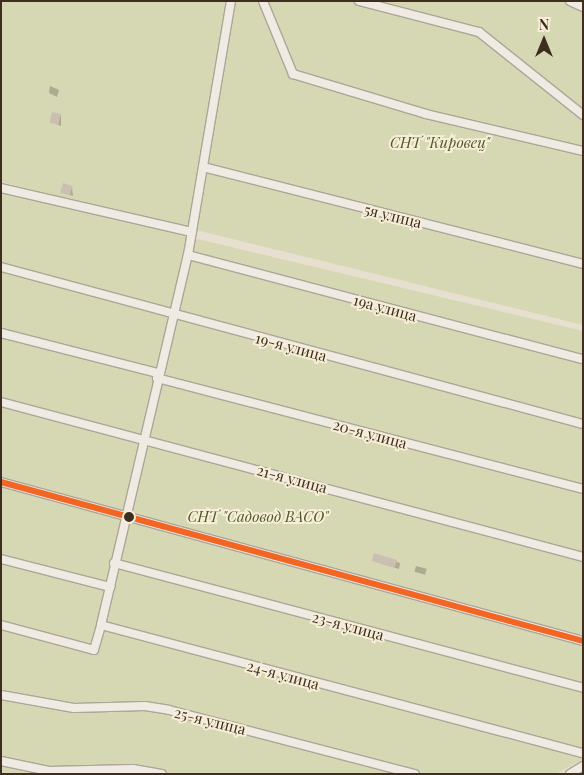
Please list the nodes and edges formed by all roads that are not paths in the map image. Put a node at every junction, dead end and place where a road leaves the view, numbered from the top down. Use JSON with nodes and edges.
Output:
{"nodes":[{"id":1,"x":231,"y":1,"type":"edge"},
{"id":2,"x":263,"y":1,"type":"edge"},
{"id":3,"x":359,"y":1,"type":"edge"},
{"id":4,"x":570,"y":1,"type":"edge"},
{"id":5,"x":583,"y":7,"type":"edge"},
{"id":6,"x":583,"y":115,"type":"edge"},
{"id":7,"x":583,"y":151,"type":"edge"},
{"id":8,"x":203,"y":167,"type":"junction"},
{"id":9,"x":1,"y":188,"type":"edge"},
{"id":10,"x":192,"y":232,"type":"junction"},
{"id":11,"x":188,"y":255,"type":"junction"},
{"id":12,"x":583,"y":264,"type":"edge"},
{"id":13,"x":1,"y":267,"type":"edge"},
{"id":14,"x":173,"y":316,"type":"junction"},
{"id":15,"x":1,"y":333,"type":"edge"},
{"id":16,"x":583,"y":359,"type":"edge"},
{"id":17,"x":158,"y":375,"type":"junction"},
{"id":18,"x":1,"y":402,"type":"edge"},
{"id":19,"x":583,"y":424,"type":"edge"},
{"id":20,"x":142,"y":439,"type":"junction"},
{"id":21,"x":1,"y":482,"type":"edge"},
{"id":22,"x":583,"y":490,"type":"edge"},
{"id":23,"x":124,"y":515,"type":"junction"},
{"id":24,"x":583,"y":557,"type":"edge"},
{"id":25,"x":1,"y":559,"type":"edge"},
{"id":26,"x":114,"y":563,"type":"junction"},
{"id":27,"x":110,"y":588,"type":"junction"},
{"id":28,"x":1,"y":625,"type":"edge"},
{"id":29,"x":101,"y":625,"type":"junction"},
{"id":30,"x":583,"y":641,"type":"edge"},
{"id":31,"x":583,"y":688,"type":"edge"},
{"id":32,"x":1,"y":695,"type":"edge"},
{"id":33,"x":583,"y":753,"type":"edge"},
{"id":34,"x":1,"y":761,"type":"edge"},
{"id":35,"x":583,"y":766,"type":"edge"},
{"id":36,"x":162,"y":774,"type":"edge"},
{"id":37,"x":415,"y":774,"type":"edge"},
{"id":38,"x":570,"y":774,"type":"edge"}],
"edges":[{"from":1,"to":8,"type":"street"},
{"from":2,"to":7,"type":"street"},
{"from":3,"to":6,"type":"street"},
{"from":4,"to":5,"type":"street"},
{"from":8,"to":10,"type":"street"},
{"from":8,"to":12,"type":"street","name":"5я улица"},
{"from":9,"to":10,"type":"street"},
{"from":10,"to":11,"type":"street"},
{"from":11,"to":14,"type":"street"},
{"from":11,"to":16,"type":"street","name":"19а улица"},
{"from":13,"to":14,"type":"street","name":"19-я улица"},
{"from":14,"to":17,"type":"street"},
{"from":14,"to":19,"type":"street","name":"19-я улица"},
{"from":15,"to":17,"type":"street","name":"20-я улица"},
{"from":17,"to":20,"type":"street"},
{"from":17,"to":22,"type":"street","name":"20-я улица"},
{"from":18,"to":20,"type":"street","name":"21-я улица"},
{"from":20,"to":23,"type":"street"},
{"from":20,"to":24,"type":"street","name":"21-я улица"},
{"from":21,"to":23,"type":"street"},
{"from":23,"to":26,"type":"street"},
{"from":23,"to":30,"type":"street"},
{"from":25,"to":27,"type":"street"},
{"from":26,"to":27,"type":"street"},
{"from":26,"to":31,"type":"street","name":"23-я улица"},
{"from":27,"to":29,"type":"street"},
{"from":28,"to":29,"type":"street"},
{"from":29,"to":33,"type":"street","name":"24-я улица"},
{"from":32,"to":37,"type":"street","name":"25-я улица"},
{"from":34,"to":36,"type":"street"},
{"from":35,"to":38,"type":"street"}]}
